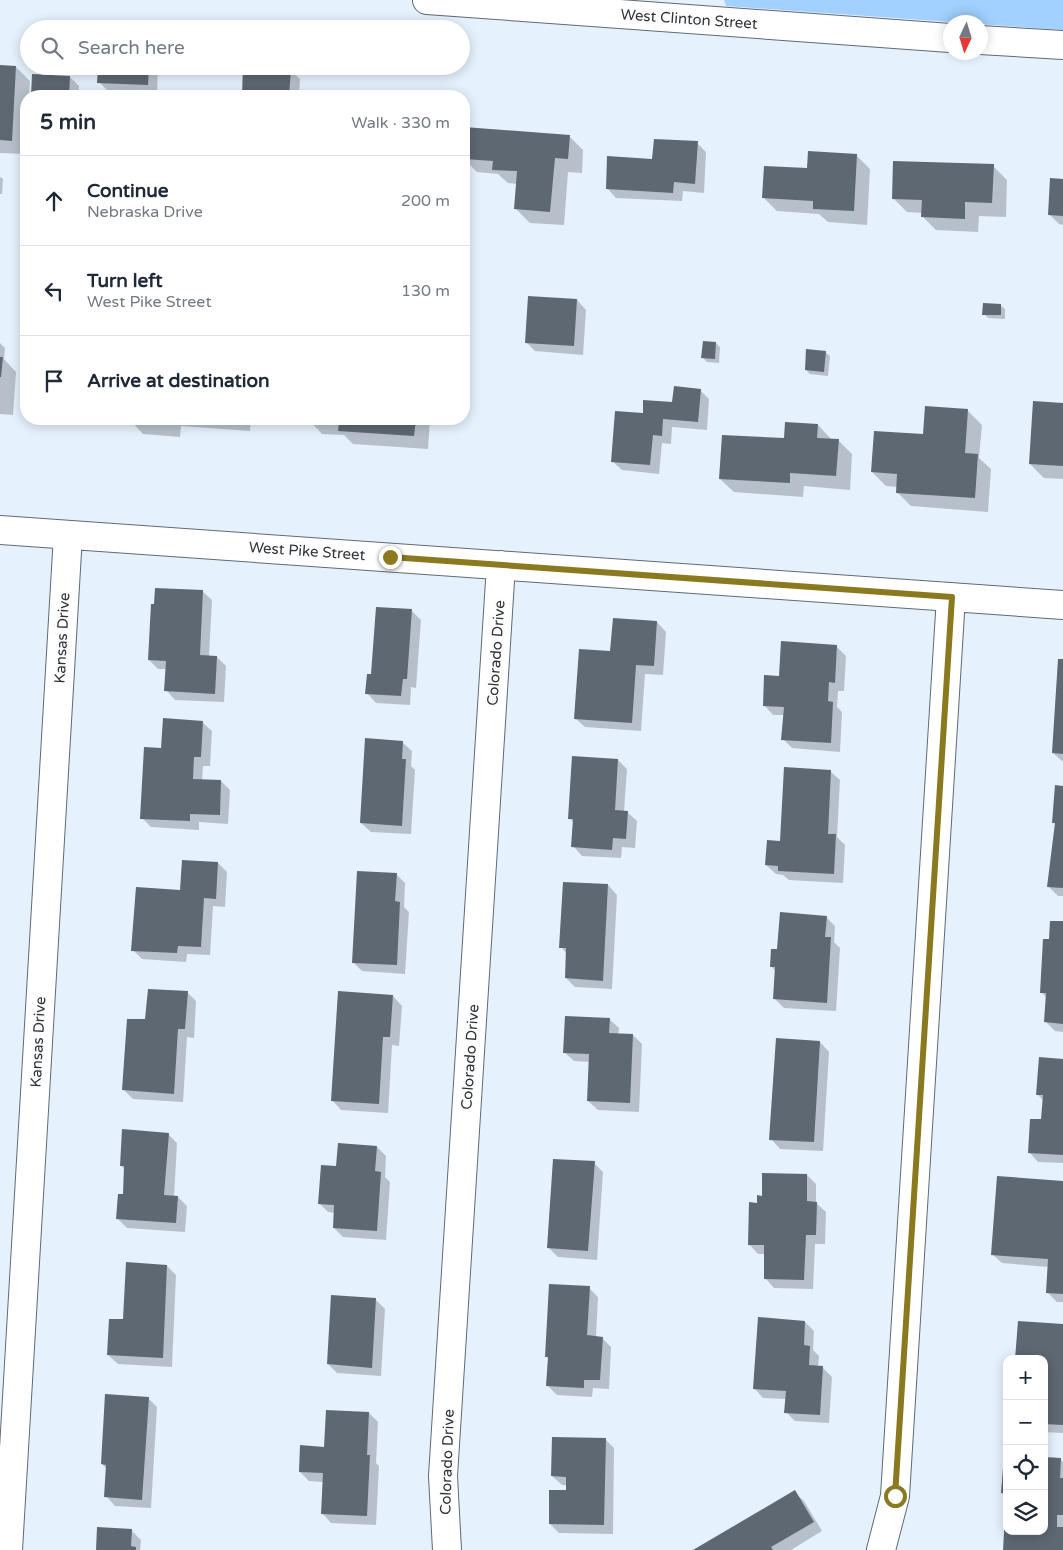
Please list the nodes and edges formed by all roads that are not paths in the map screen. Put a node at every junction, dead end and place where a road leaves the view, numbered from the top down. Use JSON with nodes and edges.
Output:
{"nodes":[{"id":1,"x":427,"y":0,"type":"edge"},
{"id":2,"x":943,"y":37,"type":"edge"},
{"id":3,"x":988,"y":41,"type":"edge"},
{"id":4,"x":1063,"y":46,"type":"edge"},
{"id":5,"x":0,"y":530,"type":"edge"},
{"id":6,"x":68,"y":535,"type":"junction"},
{"id":7,"x":501,"y":565,"type":"junction"},
{"id":8,"x":952,"y":597,"type":"junction"},
{"id":9,"x":1063,"y":605,"type":"edge"},
{"id":10,"x":8,"y":1550,"type":"edge"},
{"id":11,"x":447,"y":1550,"type":"edge"},
{"id":12,"x":881,"y":1550,"type":"edge"}],
"edges":[{"from":1,"to":2,"type":"street","name":"West Clinton Street"},
{"from":3,"to":4,"type":"street"},
{"from":5,"to":6,"type":"street","name":"West Pike Street"},
{"from":6,"to":7,"type":"street","name":"West Pike Street"},
{"from":6,"to":10,"type":"street","name":"Kansas Drive"},
{"from":7,"to":8,"type":"street","name":"West Pike Street"},
{"from":7,"to":11,"type":"street","name":"Colorado Drive"},
{"from":8,"to":9,"type":"street","name":"West Pike Street"},
{"from":8,"to":12,"type":"street"}]}
